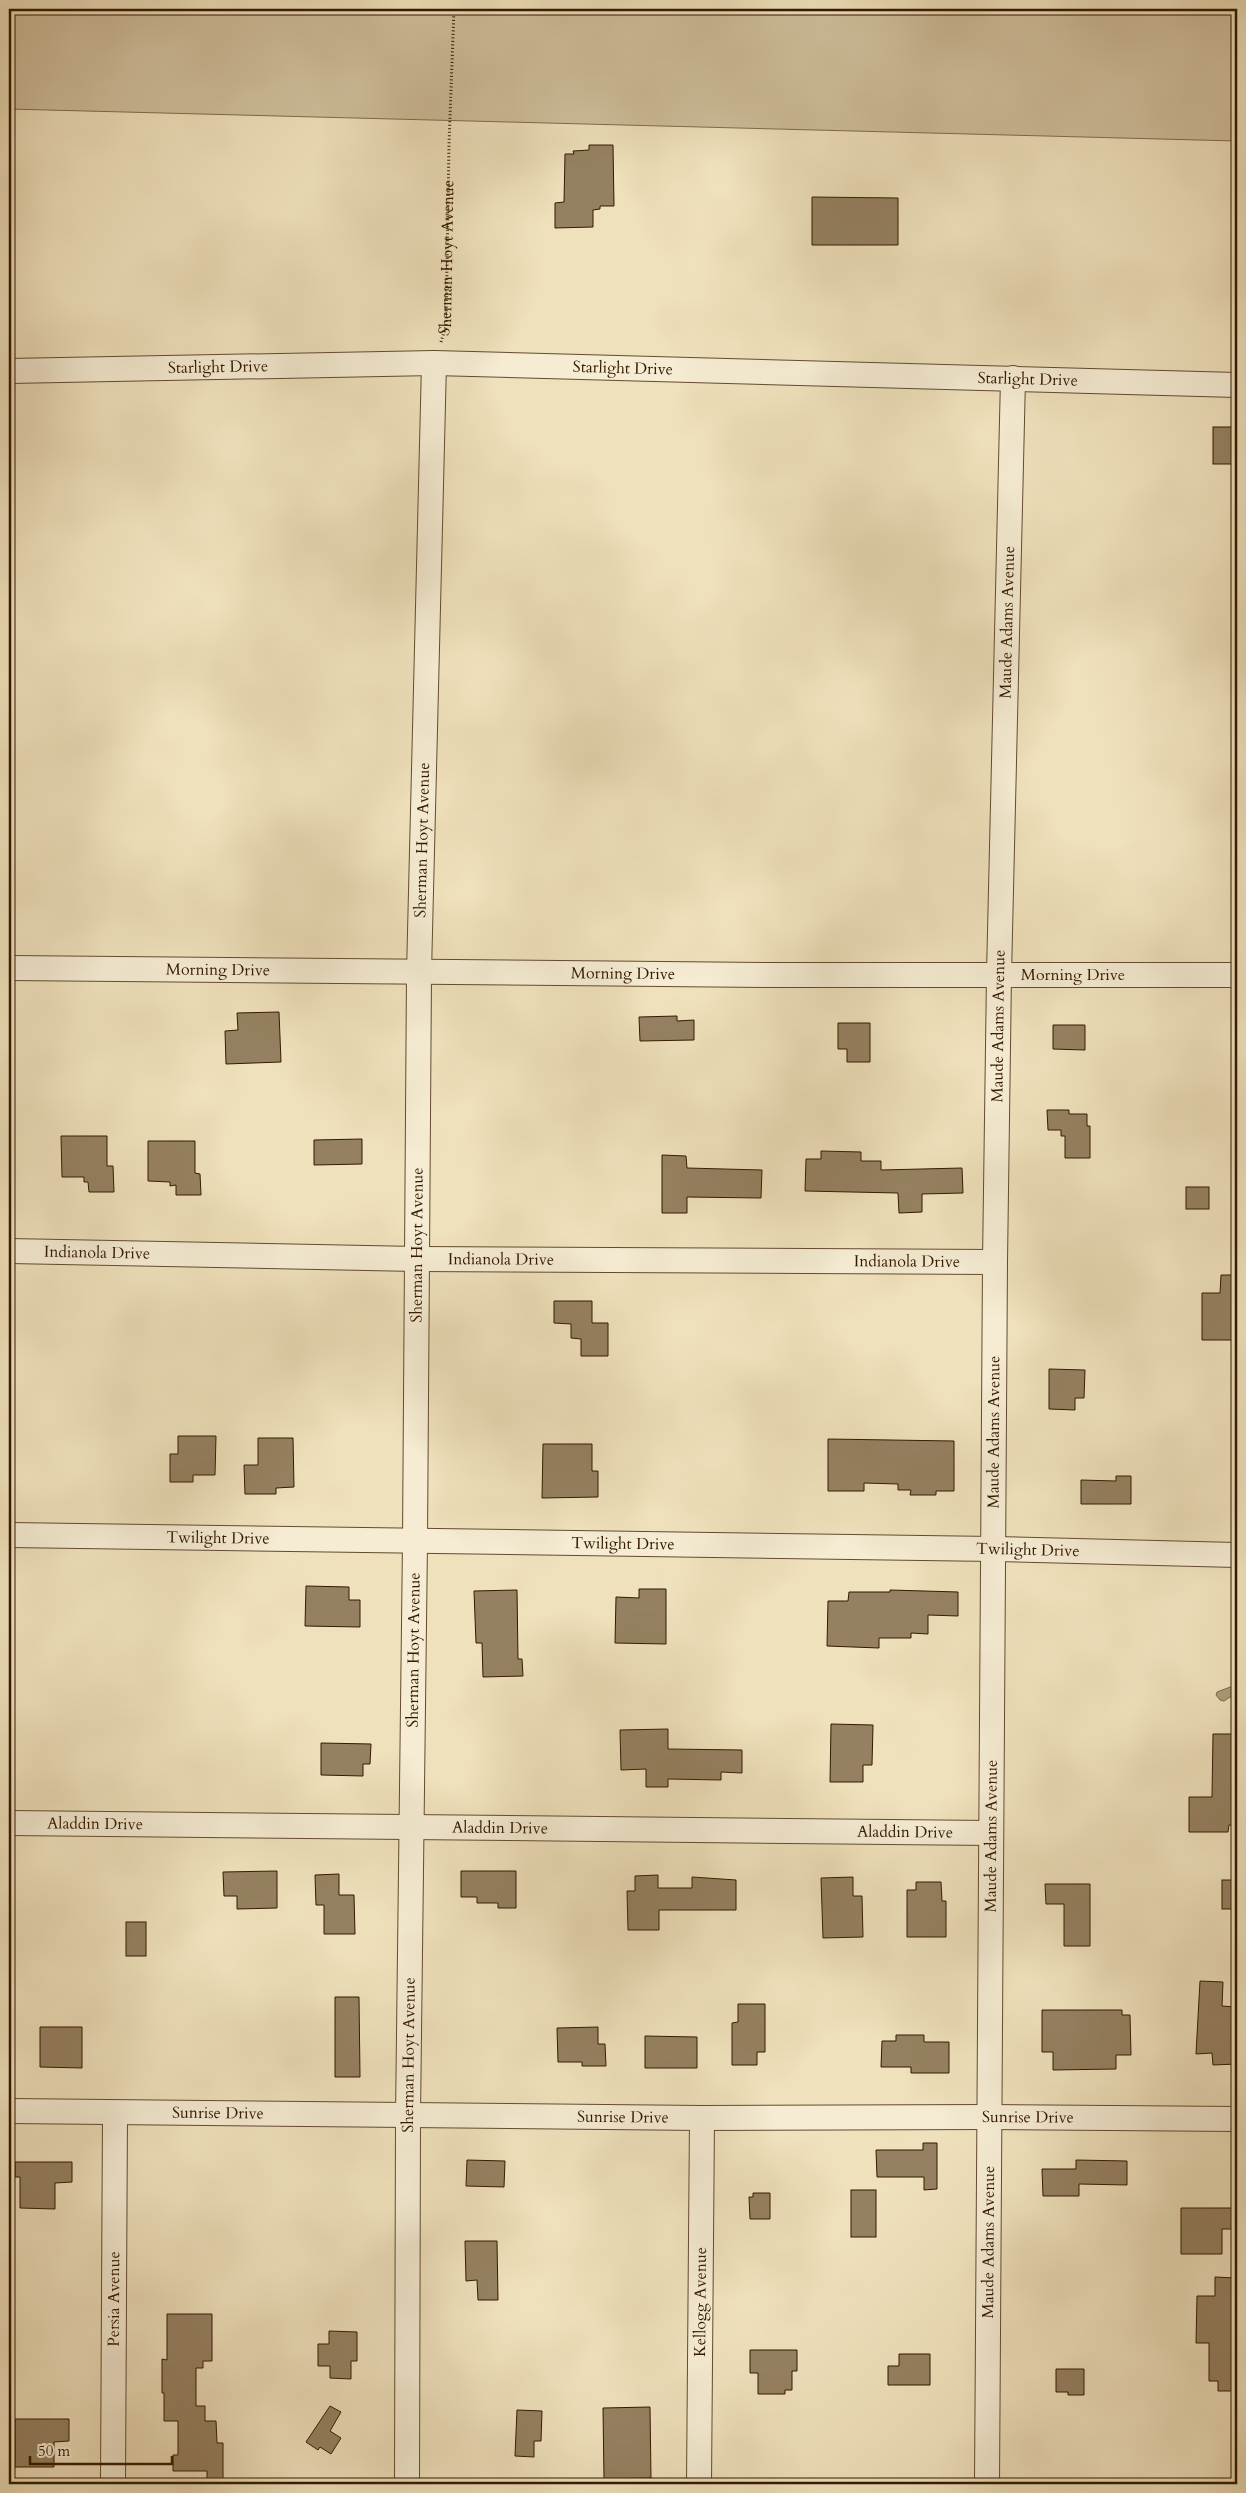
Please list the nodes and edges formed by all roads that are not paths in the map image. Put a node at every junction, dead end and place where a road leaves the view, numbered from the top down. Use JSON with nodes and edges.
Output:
{"nodes":[{"id":1,"x":434,"y":363,"type":"junction"},
{"id":2,"x":9,"y":371,"type":"edge"},
{"id":3,"x":1013,"y":378,"type":"junction"},
{"id":4,"x":1237,"y":385,"type":"edge"},
{"id":5,"x":9,"y":968,"type":"edge"},
{"id":6,"x":419,"y":973,"type":"junction"},
{"id":7,"x":998,"y":974,"type":"junction"},
{"id":8,"x":1237,"y":975,"type":"edge"},
{"id":9,"x":9,"y":1251,"type":"edge"},
{"id":10,"x":417,"y":1259,"type":"junction"},
{"id":11,"x":995,"y":1262,"type":"junction"},
{"id":12,"x":9,"y":1536,"type":"edge"},
{"id":13,"x":416,"y":1542,"type":"junction"},
{"id":14,"x":994,"y":1549,"type":"junction"},
{"id":15,"x":1237,"y":1555,"type":"edge"},
{"id":16,"x":9,"y":1823,"type":"edge"},
{"id":17,"x":412,"y":1828,"type":"junction"},
{"id":18,"x":991,"y":1833,"type":"junction"},
{"id":19,"x":9,"y":2111,"type":"edge"},
{"id":20,"x":115,"y":2113,"type":"junction"},
{"id":21,"x":408,"y":2116,"type":"junction"},
{"id":22,"x":990,"y":2117,"type":"junction"},
{"id":23,"x":702,"y":2118,"type":"junction"},
{"id":24,"x":1237,"y":2119,"type":"edge"},
{"id":25,"x":113,"y":2484,"type":"edge"},
{"id":26,"x":406,"y":2484,"type":"edge"},
{"id":27,"x":699,"y":2484,"type":"edge"},
{"id":28,"x":987,"y":2484,"type":"edge"}],
"edges":[{"from":1,"to":2,"type":"street","name":"Starlight Drive"},
{"from":1,"to":3,"type":"street","name":"Starlight Drive"},
{"from":1,"to":6,"type":"street","name":"Sherman Hoyt Avenue"},
{"from":3,"to":4,"type":"street","name":"Starlight Drive"},
{"from":3,"to":7,"type":"street","name":"Maude Adams Avenue"},
{"from":5,"to":6,"type":"street","name":"Morning Drive"},
{"from":6,"to":7,"type":"street","name":"Morning Drive"},
{"from":6,"to":10,"type":"street","name":"Sherman Hoyt Avenue"},
{"from":7,"to":8,"type":"street","name":"Morning Drive"},
{"from":7,"to":11,"type":"street","name":"Maude Adams Avenue"},
{"from":9,"to":10,"type":"street","name":"Indianola Drive"},
{"from":10,"to":11,"type":"street","name":"Indianola Drive"},
{"from":10,"to":13,"type":"street","name":"Sherman Hoyt Avenue"},
{"from":11,"to":14,"type":"street","name":"Maude Adams Avenue"},
{"from":12,"to":13,"type":"street","name":"Twilight Drive"},
{"from":13,"to":14,"type":"street","name":"Twilight Drive"},
{"from":13,"to":17,"type":"street","name":"Sherman Hoyt Avenue"},
{"from":14,"to":15,"type":"street","name":"Twilight Drive"},
{"from":14,"to":18,"type":"street","name":"Maude Adams Avenue"},
{"from":16,"to":17,"type":"street","name":"Aladdin Drive"},
{"from":17,"to":18,"type":"street","name":"Aladdin Drive"},
{"from":17,"to":21,"type":"street","name":"Sherman Hoyt Avenue"},
{"from":18,"to":22,"type":"street","name":"Maude Adams Avenue"},
{"from":19,"to":20,"type":"street","name":"Sunrise Drive"},
{"from":20,"to":21,"type":"street","name":"Sunrise Drive"},
{"from":20,"to":25,"type":"street","name":"Persia Avenue"},
{"from":21,"to":23,"type":"street","name":"Sunrise Drive"},
{"from":21,"to":26,"type":"street","name":"Sherman Hoyt Avenue"},
{"from":22,"to":23,"type":"street","name":"Sunrise Drive"},
{"from":22,"to":24,"type":"street","name":"Sunrise Drive"},
{"from":22,"to":28,"type":"street","name":"Maude Adams Avenue"},
{"from":23,"to":27,"type":"street","name":"Kellogg Avenue"}]}
